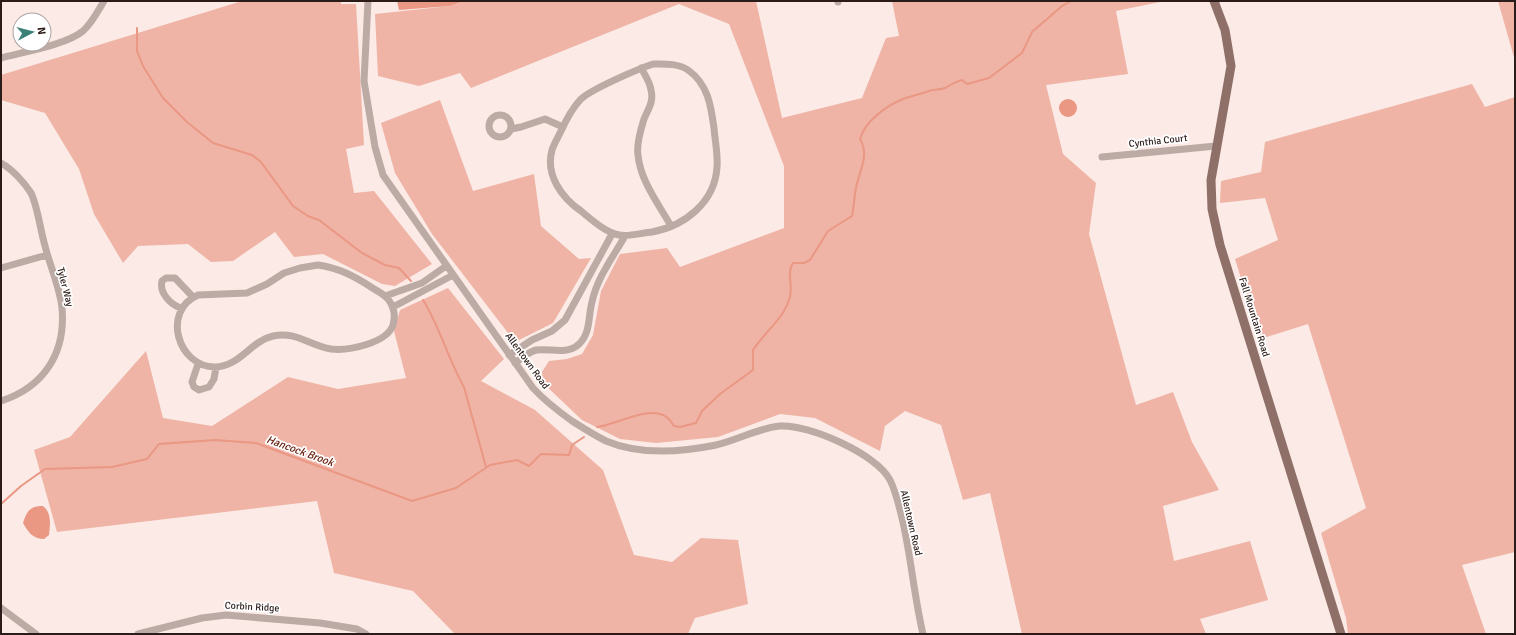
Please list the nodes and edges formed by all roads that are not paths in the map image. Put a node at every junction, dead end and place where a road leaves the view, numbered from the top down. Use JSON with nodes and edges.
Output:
{"nodes":[{"id":1,"x":104,"y":1,"type":"edge"},
{"id":2,"x":368,"y":1,"type":"edge"},
{"id":3,"x":1214,"y":1,"type":"edge"},
{"id":4,"x":1,"y":58,"type":"edge"},
{"id":5,"x":641,"y":68,"type":"junction"},
{"id":6,"x":563,"y":126,"type":"junction"},
{"id":7,"x":510,"y":128,"type":"dead end"},
{"id":8,"x":1216,"y":146,"type":"junction"},
{"id":9,"x":1102,"y":157,"type":"dead end"},
{"id":10,"x":1,"y":163,"type":"edge"},
{"id":11,"x":671,"y":226,"type":"junction"},
{"id":12,"x":612,"y":234,"type":"junction"},
{"id":13,"x":625,"y":236,"type":"junction"},
{"id":14,"x":47,"y":255,"type":"junction"},
{"id":15,"x":446,"y":266,"type":"junction"},
{"id":16,"x":1,"y":268,"type":"edge"},
{"id":17,"x":453,"y":275,"type":"junction"},
{"id":18,"x":385,"y":296,"type":"junction"},
{"id":19,"x":193,"y":297,"type":"junction"},
{"id":20,"x":393,"y":307,"type":"junction"},
{"id":21,"x":181,"y":308,"type":"junction"},
{"id":22,"x":509,"y":355,"type":"junction"},
{"id":23,"x":515,"y":363,"type":"junction"},
{"id":24,"x":198,"y":364,"type":"junction"},
{"id":25,"x":216,"y":367,"type":"junction"},
{"id":26,"x":1,"y":401,"type":"edge"},
{"id":27,"x":1,"y":608,"type":"edge"},
{"id":28,"x":36,"y":634,"type":"edge"},
{"id":29,"x":138,"y":634,"type":"edge"},
{"id":30,"x":366,"y":634,"type":"edge"},
{"id":31,"x":923,"y":634,"type":"edge"},
{"id":32,"x":1341,"y":634,"type":"edge"}],
"edges":[{"from":1,"to":4,"type":"street"},
{"from":2,"to":15,"type":"street","name":"Allentown Road"},
{"from":3,"to":8,"type":"main road","name":"Fall Mountain Road"},
{"from":5,"to":6,"type":"street"},
{"from":5,"to":11,"type":"street"},
{"from":5,"to":11,"type":"street"},
{"from":6,"to":7,"type":"street"},
{"from":6,"to":12,"type":"street"},
{"from":8,"to":9,"type":"street","name":"Cynthia Court"},
{"from":8,"to":32,"type":"main road","name":"Fall Mountain Road"},
{"from":10,"to":14,"type":"street","name":"Tyler Way"},
{"from":11,"to":13,"type":"street"},
{"from":12,"to":13,"type":"street"},
{"from":12,"to":22,"type":"street"},
{"from":13,"to":23,"type":"street"},
{"from":14,"to":16,"type":"street"},
{"from":14,"to":26,"type":"street","name":"Tyler Way"},
{"from":15,"to":17,"type":"street","name":"Allentown Road"},
{"from":15,"to":18,"type":"street"},
{"from":17,"to":20,"type":"street"},
{"from":17,"to":22,"type":"street","name":"Allentown Road"},
{"from":18,"to":19,"type":"street"},
{"from":18,"to":20,"type":"street"},
{"from":19,"to":21,"type":"street"},
{"from":19,"to":21,"type":"street"},
{"from":20,"to":25,"type":"street"},
{"from":21,"to":24,"type":"street"},
{"from":22,"to":23,"type":"street","name":"Allentown Road"},
{"from":23,"to":31,"type":"street","name":"Allentown Road"},
{"from":24,"to":25,"type":"street"},
{"from":24,"to":25,"type":"street"},
{"from":27,"to":28,"type":"street"},
{"from":29,"to":30,"type":"street","name":"Corbin Ridge"}]}
